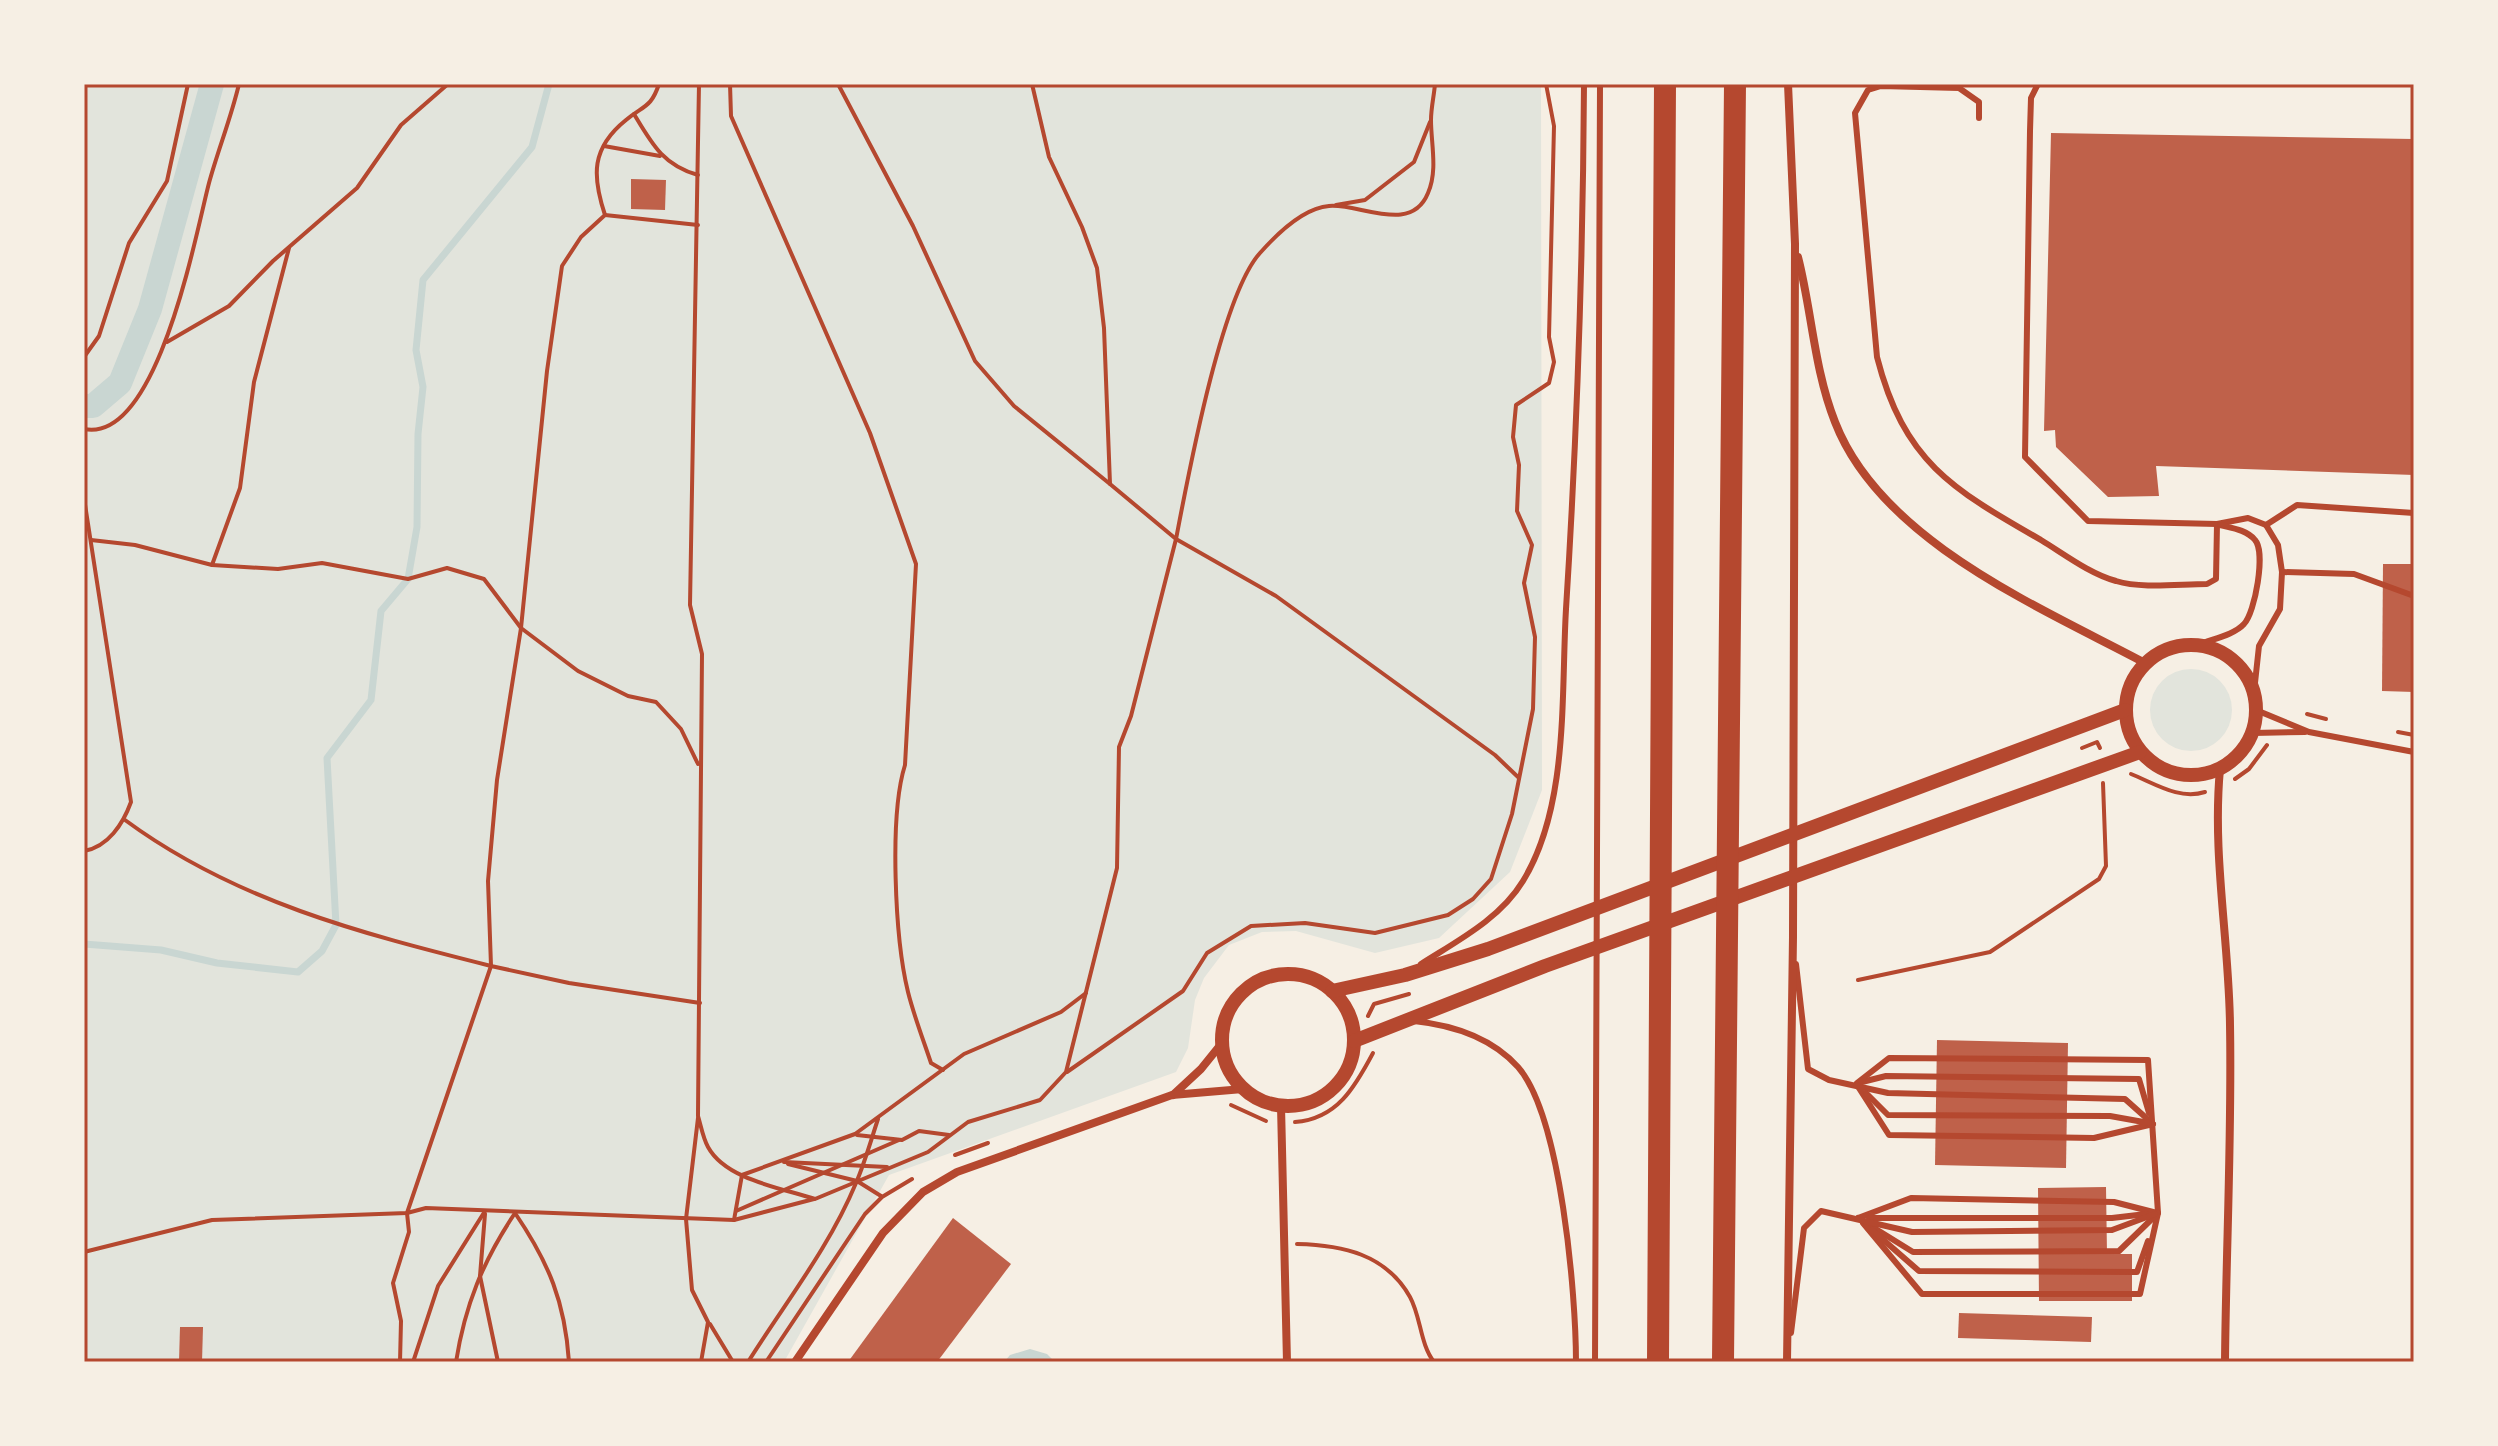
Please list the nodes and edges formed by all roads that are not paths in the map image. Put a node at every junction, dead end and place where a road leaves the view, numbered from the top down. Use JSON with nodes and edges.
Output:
{"nodes":[{"id":1,"x":1584,"y":84,"type":"edge"},
{"id":2,"x":1600,"y":84,"type":"edge"},
{"id":3,"x":1665,"y":84,"type":"edge"},
{"id":4,"x":1735,"y":84,"type":"edge"},
{"id":5,"x":1788,"y":84,"type":"edge"},
{"id":6,"x":2038,"y":84,"type":"edge"},
{"id":7,"x":1979,"y":118,"type":"dead end"},
{"id":8,"x":1795,"y":244,"type":"junction"},
{"id":9,"x":2414,"y":513,"type":"edge"},
{"id":10,"x":2217,"y":524,"type":"junction"},
{"id":11,"x":2266,"y":525,"type":"junction"},
{"id":12,"x":2282,"y":572,"type":"junction"},
{"id":13,"x":2414,"y":596,"type":"edge"},
{"id":14,"x":2198,"y":645,"type":"junction"},
{"id":15,"x":2145,"y":663,"type":"junction"},
{"id":16,"x":2254,"y":692,"type":"junction"},
{"id":17,"x":2125,"y":710,"type":"junction"},
{"id":18,"x":2256,"y":710,"type":"junction"},
{"id":19,"x":2309,"y":732,"type":"junction"},
{"id":20,"x":2253,"y":733,"type":"junction"},
{"id":21,"x":2140,"y":752,"type":"junction"},
{"id":22,"x":2414,"y":752,"type":"edge"},
{"id":23,"x":2220,"y":769,"type":"junction"},
{"id":24,"x":1661,"y":781,"type":"junction"},
{"id":25,"x":1793,"y":937,"type":"junction"},
{"id":26,"x":1405,"y":975,"type":"junction"},
{"id":27,"x":1332,"y":991,"type":"junction"},
{"id":28,"x":1399,"y":1021,"type":"junction"},
{"id":29,"x":1354,"y":1041,"type":"junction"},
{"id":30,"x":1222,"y":1043,"type":"junction"},
{"id":31,"x":1857,"y":1083,"type":"junction"},
{"id":32,"x":1243,"y":1089,"type":"junction"},
{"id":33,"x":1172,"y":1095,"type":"junction"},
{"id":34,"x":1281,"y":1106,"type":"junction"},
{"id":35,"x":2153,"y":1124,"type":"junction"},
{"id":36,"x":2158,"y":1213,"type":"junction"},
{"id":37,"x":1858,"y":1218,"type":"junction"},
{"id":38,"x":795,"y":1362,"type":"edge"},
{"id":39,"x":1287,"y":1362,"type":"edge"},
{"id":40,"x":1576,"y":1362,"type":"edge"},
{"id":41,"x":1595,"y":1362,"type":"edge"},
{"id":42,"x":1645,"y":1362,"type":"edge"},
{"id":43,"x":1658,"y":1362,"type":"edge"},
{"id":44,"x":1723,"y":1362,"type":"edge"},
{"id":45,"x":1787,"y":1362,"type":"edge"},
{"id":46,"x":2225,"y":1362,"type":"edge"}],
"edges":[{"from":1,"to":26,"type":"lane"},
{"from":2,"to":41,"type":"lane"},
{"from":3,"to":24,"type":"highway"},
{"from":4,"to":44,"type":"highway"},
{"from":5,"to":8,"type":"street"},
{"from":6,"to":10,"type":"lane"},
{"from":7,"to":10,"type":"lane"},
{"from":8,"to":15,"type":"street"},
{"from":8,"to":25,"type":"street"},
{"from":9,"to":11,"type":"lane"},
{"from":10,"to":11,"type":"lane"},
{"from":10,"to":14,"type":"lane"},
{"from":11,"to":12,"type":"lane"},
{"from":12,"to":13,"type":"lane"},
{"from":12,"to":16,"type":"lane"},
{"from":14,"to":15,"type":"street"},
{"from":14,"to":16,"type":"street"},
{"from":15,"to":17,"type":"street"},
{"from":16,"to":18,"type":"street"},
{"from":17,"to":21,"type":"street"},
{"from":17,"to":26,"type":"street"},
{"from":18,"to":19,"type":"lane"},
{"from":18,"to":20,"type":"street"},
{"from":19,"to":20,"type":"lane"},
{"from":19,"to":22,"type":"lane"},
{"from":20,"to":23,"type":"street"},
{"from":21,"to":23,"type":"street"},
{"from":21,"to":28,"type":"street"},
{"from":23,"to":46,"type":"street"},
{"from":24,"to":42,"type":"highway"},
{"from":24,"to":43,"type":"highway"},
{"from":25,"to":31,"type":"lane"},
{"from":25,"to":45,"type":"street"},
{"from":26,"to":27,"type":"street"},
{"from":27,"to":29,"type":"street"},
{"from":27,"to":30,"type":"street"},
{"from":28,"to":29,"type":"street"},
{"from":28,"to":40,"type":"lane"},
{"from":29,"to":34,"type":"street"},
{"from":30,"to":32,"type":"street"},
{"from":30,"to":33,"type":"street"},
{"from":31,"to":35,"type":"lane"},
{"from":31,"to":35,"type":"lane"},
{"from":31,"to":35,"type":"lane"},
{"from":31,"to":35,"type":"lane"},
{"from":31,"to":35,"type":"lane"},
{"from":32,"to":33,"type":"street"},
{"from":32,"to":34,"type":"street"},
{"from":33,"to":38,"type":"street"},
{"from":34,"to":39,"type":"street"},
{"from":35,"to":36,"type":"lane"},
{"from":36,"to":37,"type":"lane"},
{"from":36,"to":37,"type":"lane"},
{"from":36,"to":37,"type":"lane"},
{"from":36,"to":37,"type":"lane"},
{"from":36,"to":37,"type":"lane"},
{"from":36,"to":37,"type":"lane"},
{"from":37,"to":45,"type":"lane"}]}
